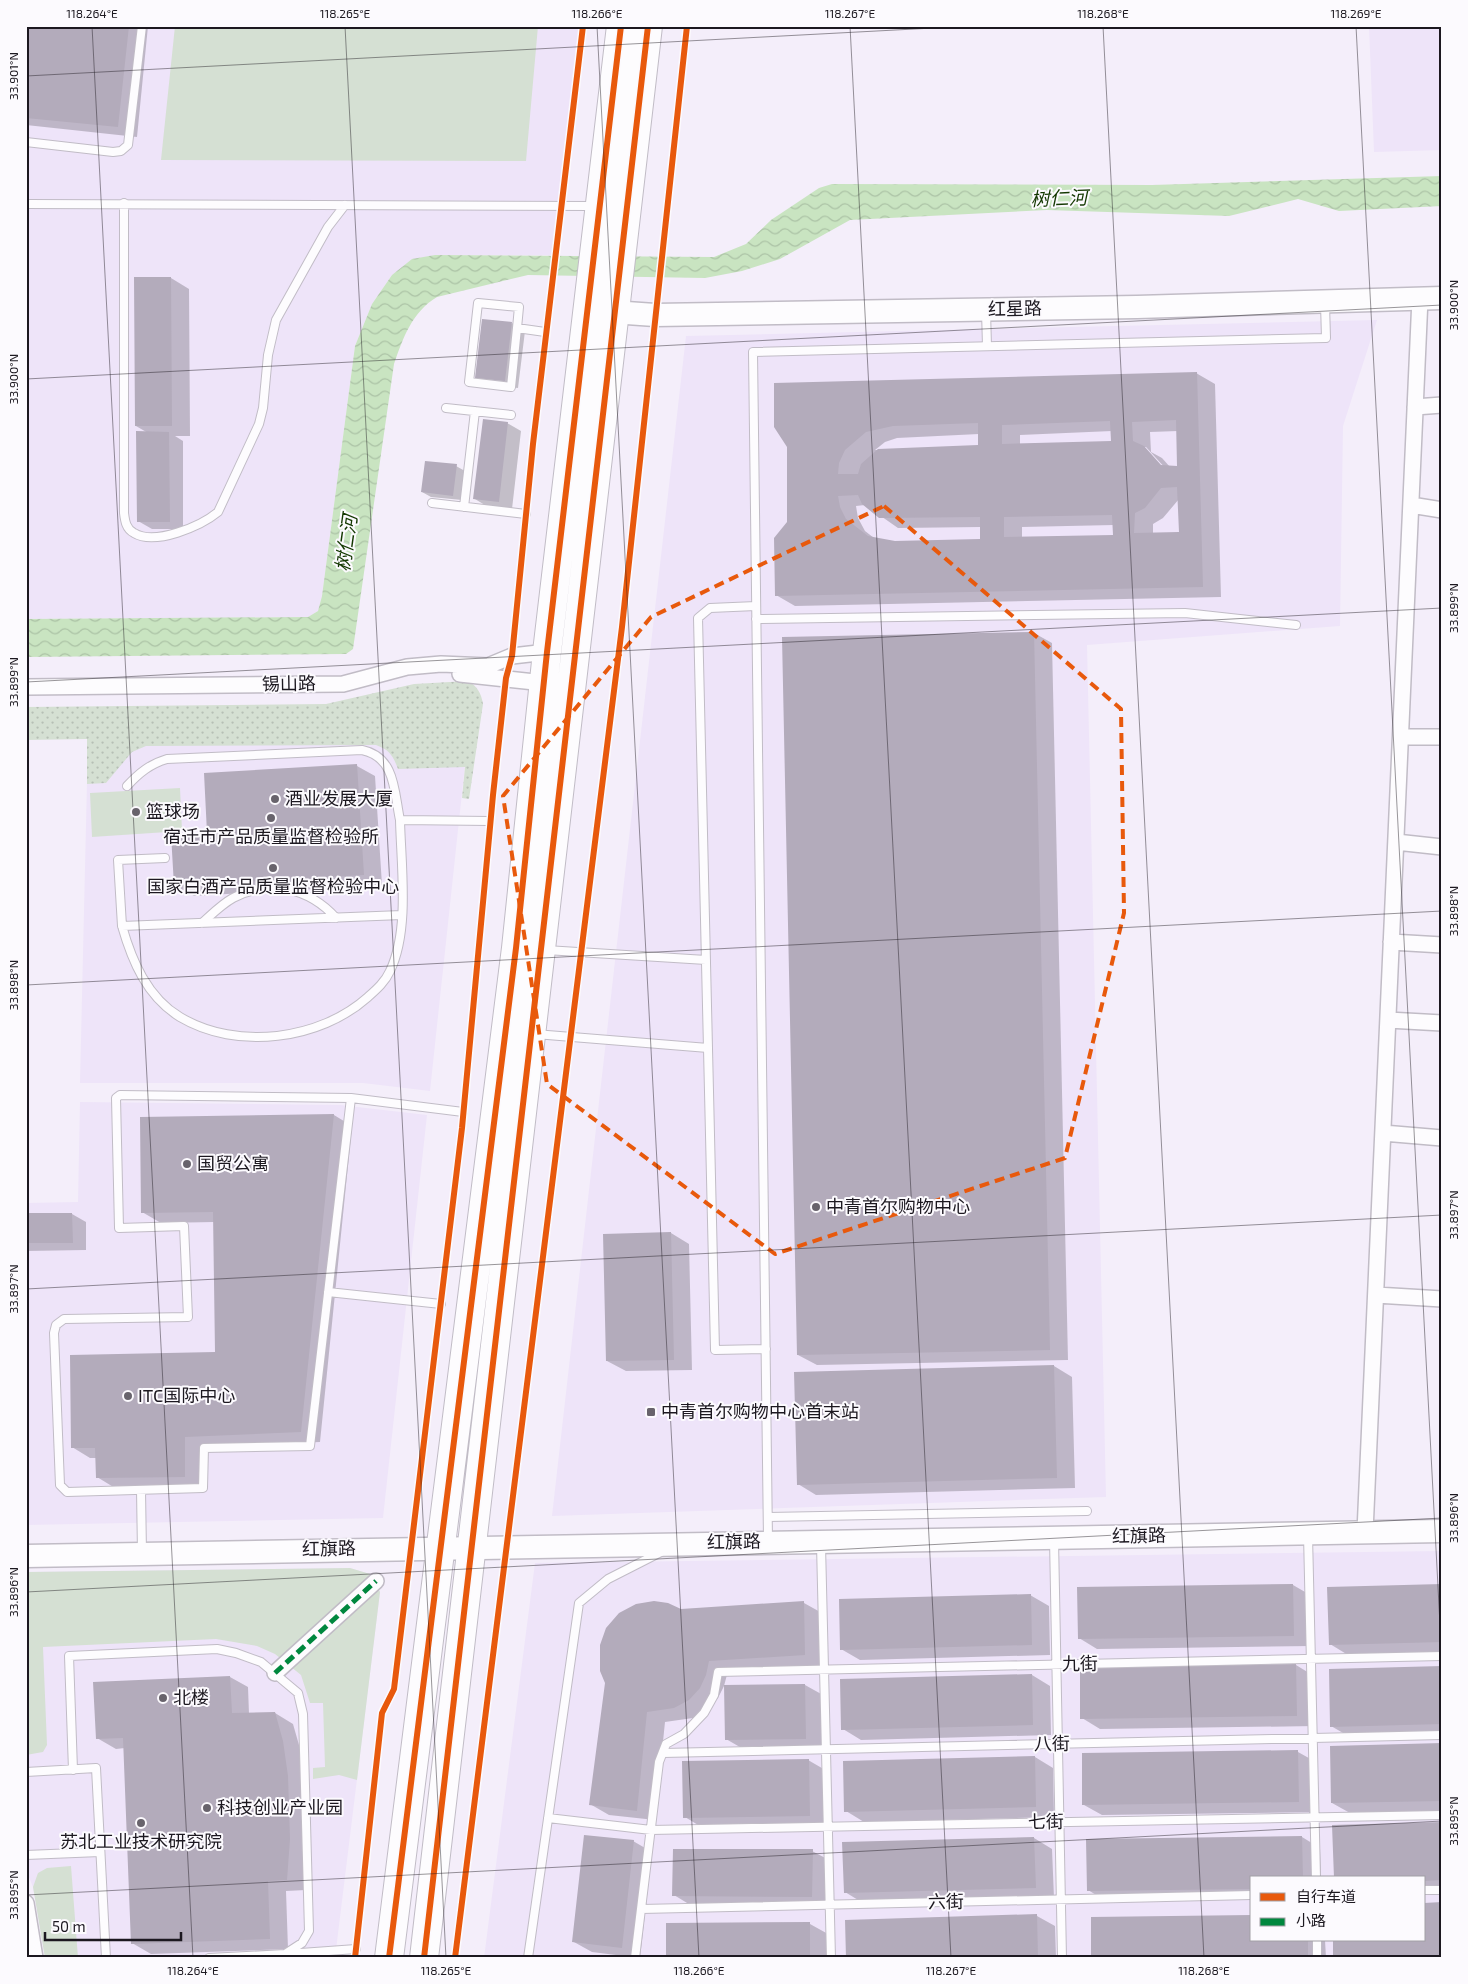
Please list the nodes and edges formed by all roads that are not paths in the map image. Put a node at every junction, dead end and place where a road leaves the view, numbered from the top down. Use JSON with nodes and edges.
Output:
{"nodes":[{"id":1,"x":142,"y":26,"type":"edge"},
{"id":2,"x":621,"y":26,"type":"edge"},
{"id":3,"x":648,"y":26,"type":"edge"},
{"id":4,"x":26,"y":142,"type":"edge"},
{"id":5,"x":26,"y":204,"type":"edge"},
{"id":6,"x":124,"y":204,"type":"junction"},
{"id":7,"x":344,"y":205,"type":"junction"},
{"id":8,"x":605,"y":206,"type":"junction"},
{"id":9,"x":1431,"y":298,"type":"edge"},
{"id":10,"x":1325,"y":301,"type":"junction"},
{"id":11,"x":986,"y":309,"type":"junction"},
{"id":12,"x":601,"y":311,"type":"junction"},
{"id":13,"x":517,"y":328,"type":"junction"},
{"id":14,"x":545,"y":332,"type":"dead end"},
{"id":15,"x":987,"y":346,"type":"junction"},
{"id":16,"x":1442,"y":405,"type":"edge"},
{"id":17,"x":1415,"y":407,"type":"junction"},
{"id":18,"x":446,"y":408,"type":"dead end"},
{"id":19,"x":475,"y":411,"type":"junction"},
{"id":20,"x":511,"y":414,"type":"dead end"},
{"id":21,"x":432,"y":503,"type":"dead end"},
{"id":22,"x":1411,"y":505,"type":"junction"},
{"id":23,"x":464,"y":507,"type":"junction"},
{"id":24,"x":1442,"y":510,"type":"edge"},
{"id":25,"x":526,"y":514,"type":"dead end"},
{"id":26,"x":756,"y":606,"type":"junction"},
{"id":27,"x":756,"y":619,"type":"junction"},
{"id":28,"x":1296,"y":625,"type":"dead end"},
{"id":29,"x":548,"y":652,"type":"junction"},
{"id":30,"x":544,"y":683,"type":"junction"},
{"id":31,"x":26,"y":687,"type":"edge"},
{"id":32,"x":26,"y":698,"type":"edge"},
{"id":33,"x":1400,"y":737,"type":"junction"},
{"id":34,"x":1442,"y":737,"type":"edge"},
{"id":35,"x":127,"y":786,"type":"dead end"},
{"id":36,"x":400,"y":820,"type":"junction"},
{"id":37,"x":490,"y":821,"type":"dead end"},
{"id":38,"x":1396,"y":842,"type":"junction"},
{"id":39,"x":1442,"y":847,"type":"edge"},
{"id":40,"x":165,"y":858,"type":"dead end"},
{"id":41,"x":402,"y":916,"type":"junction"},
{"id":42,"x":336,"y":918,"type":"junction"},
{"id":43,"x":202,"y":923,"type":"junction"},
{"id":44,"x":122,"y":926,"type":"junction"},
{"id":45,"x":1391,"y":942,"type":"junction"},
{"id":46,"x":1442,"y":945,"type":"edge"},
{"id":47,"x":529,"y":949,"type":"junction"},
{"id":48,"x":706,"y":960,"type":"junction"},
{"id":49,"x":1388,"y":1020,"type":"junction"},
{"id":50,"x":1442,"y":1023,"type":"edge"},
{"id":51,"x":532,"y":1034,"type":"junction"},
{"id":52,"x":708,"y":1048,"type":"junction"},
{"id":53,"x":351,"y":1098,"type":"junction"},
{"id":54,"x":463,"y":1112,"type":"dead end"},
{"id":55,"x":1383,"y":1133,"type":"junction"},
{"id":56,"x":1442,"y":1138,"type":"edge"},
{"id":57,"x":328,"y":1292,"type":"junction"},
{"id":58,"x":1376,"y":1295,"type":"junction"},
{"id":59,"x":1442,"y":1299,"type":"edge"},
{"id":60,"x":441,"y":1304,"type":"dead end"},
{"id":61,"x":766,"y":1349,"type":"junction"},
{"id":62,"x":141,"y":1490,"type":"junction"},
{"id":63,"x":1087,"y":1511,"type":"dead end"},
{"id":64,"x":768,"y":1517,"type":"junction"},
{"id":65,"x":1442,"y":1531,"type":"edge"},
{"id":66,"x":1365,"y":1532,"type":"junction"},
{"id":67,"x":1308,"y":1533,"type":"junction"},
{"id":68,"x":1054,"y":1537,"type":"junction"},
{"id":69,"x":821,"y":1541,"type":"junction"},
{"id":70,"x":768,"y":1542,"type":"junction"},
{"id":71,"x":678,"y":1543,"type":"junction"},
{"id":72,"x":470,"y":1546,"type":"junction"},
{"id":73,"x":439,"y":1547,"type":"junction"},
{"id":74,"x":142,"y":1552,"type":"junction"},
{"id":75,"x":26,"y":1556,"type":"edge"},
{"id":76,"x":376,"y":1581,"type":"dead end"},
{"id":77,"x":1442,"y":1656,"type":"edge"},
{"id":78,"x":1310,"y":1659,"type":"junction"},
{"id":79,"x":1056,"y":1665,"type":"junction"},
{"id":80,"x":824,"y":1670,"type":"junction"},
{"id":81,"x":275,"y":1673,"type":"junction"},
{"id":82,"x":1442,"y":1735,"type":"edge"},
{"id":83,"x":1312,"y":1738,"type":"junction"},
{"id":84,"x":1058,"y":1744,"type":"junction"},
{"id":85,"x":826,"y":1749,"type":"junction"},
{"id":86,"x":663,"y":1753,"type":"junction"},
{"id":87,"x":73,"y":1770,"type":"junction"},
{"id":88,"x":26,"y":1772,"type":"edge"},
{"id":89,"x":1442,"y":1815,"type":"edge"},
{"id":90,"x":1314,"y":1817,"type":"junction"},
{"id":91,"x":548,"y":1818,"type":"junction"},
{"id":92,"x":1059,"y":1822,"type":"junction"},
{"id":93,"x":828,"y":1826,"type":"junction"},
{"id":94,"x":651,"y":1830,"type":"junction"},
{"id":95,"x":100,"y":1852,"type":"junction"},
{"id":96,"x":26,"y":1855,"type":"edge"},
{"id":97,"x":1316,"y":1876,"type":"edge"},
{"id":98,"x":1426,"y":1890,"type":"edge"},
{"id":99,"x":1442,"y":1890,"type":"edge"},
{"id":100,"x":1250,"y":1895,"type":"edge"},
{"id":101,"x":1061,"y":1899,"type":"junction"},
{"id":102,"x":26,"y":1903,"type":"edge"},
{"id":103,"x":829,"y":1905,"type":"junction"},
{"id":104,"x":641,"y":1909,"type":"junction"},
{"id":105,"x":1317,"y":1942,"type":"edge"},
{"id":106,"x":356,"y":1950,"type":"dead end"},
{"id":107,"x":285,"y":1954,"type":"junction"},
{"id":108,"x":35,"y":1958,"type":"edge"},
{"id":109,"x":106,"y":1958,"type":"edge"},
{"id":110,"x":209,"y":1958,"type":"edge"},
{"id":111,"x":390,"y":1958,"type":"edge"},
{"id":112,"x":424,"y":1958,"type":"edge"},
{"id":113,"x":528,"y":1958,"type":"edge"},
{"id":114,"x":635,"y":1958,"type":"edge"},
{"id":115,"x":831,"y":1958,"type":"edge"},
{"id":116,"x":1062,"y":1958,"type":"edge"},
{"id":117,"x":1317,"y":1958,"type":"edge"}],
"edges":[{"from":1,"to":4,"type":"lane"},
{"from":2,"to":8,"type":"highway"},
{"from":3,"to":12,"type":"highway"},
{"from":5,"to":6,"type":"lane"},
{"from":6,"to":7,"type":"lane"},
{"from":6,"to":7,"type":"lane"},
{"from":7,"to":8,"type":"lane"},
{"from":8,"to":12,"type":"highway"},
{"from":9,"to":10,"type":"street","name":"红星路"},
{"from":9,"to":17,"type":"street"},
{"from":10,"to":11,"type":"street","name":"红星路"},
{"from":10,"to":15,"type":"lane"},
{"from":11,"to":12,"type":"street","name":"红星路"},
{"from":11,"to":15,"type":"lane"},
{"from":12,"to":29,"type":"highway"},
{"from":12,"to":47,"type":"highway"},
{"from":13,"to":13,"type":"lane"},
{"from":13,"to":14,"type":"lane"},
{"from":15,"to":26,"type":"lane"},
{"from":16,"to":17,"type":"street"},
{"from":17,"to":22,"type":"street"},
{"from":18,"to":19,"type":"lane"},
{"from":19,"to":20,"type":"lane"},
{"from":19,"to":23,"type":"lane"},
{"from":21,"to":23,"type":"lane"},
{"from":22,"to":24,"type":"street"},
{"from":22,"to":33,"type":"street"},
{"from":23,"to":25,"type":"lane"},
{"from":26,"to":27,"type":"lane"},
{"from":26,"to":48,"type":"lane"},
{"from":27,"to":28,"type":"lane"},
{"from":27,"to":61,"type":"lane"},
{"from":29,"to":30,"type":"highway"},
{"from":29,"to":31,"type":"street","name":"锡山路"},
{"from":30,"to":32,"type":"street","name":"锡山路"},
{"from":30,"to":47,"type":"highway"},
{"from":33,"to":34,"type":"street"},
{"from":33,"to":38,"type":"street"},
{"from":35,"to":36,"type":"lane"},
{"from":36,"to":37,"type":"lane"},
{"from":36,"to":41,"type":"lane"},
{"from":38,"to":39,"type":"street"},
{"from":38,"to":45,"type":"street"},
{"from":40,"to":44,"type":"lane"},
{"from":41,"to":42,"type":"lane"},
{"from":41,"to":44,"type":"lane"},
{"from":42,"to":43,"type":"lane"},
{"from":42,"to":43,"type":"lane"},
{"from":43,"to":44,"type":"lane"},
{"from":45,"to":46,"type":"street"},
{"from":45,"to":49,"type":"street"},
{"from":47,"to":48,"type":"lane"},
{"from":47,"to":51,"type":"highway"},
{"from":47,"to":73,"type":"highway"},
{"from":48,"to":52,"type":"lane"},
{"from":49,"to":50,"type":"street"},
{"from":49,"to":55,"type":"street"},
{"from":51,"to":52,"type":"lane"},
{"from":51,"to":72,"type":"highway"},
{"from":52,"to":61,"type":"lane"},
{"from":53,"to":54,"type":"lane"},
{"from":53,"to":57,"type":"lane"},
{"from":53,"to":62,"type":"lane"},
{"from":55,"to":56,"type":"street"},
{"from":55,"to":58,"type":"street"},
{"from":57,"to":60,"type":"lane"},
{"from":57,"to":62,"type":"lane"},
{"from":58,"to":59,"type":"street"},
{"from":58,"to":66,"type":"street"},
{"from":61,"to":64,"type":"lane"},
{"from":62,"to":74,"type":"lane"},
{"from":63,"to":64,"type":"lane"},
{"from":64,"to":70,"type":"lane"},
{"from":65,"to":66,"type":"street","name":"红旗路"},
{"from":66,"to":67,"type":"street","name":"红旗路"},
{"from":67,"to":68,"type":"street","name":"红旗路"},
{"from":67,"to":78,"type":"lane"},
{"from":68,"to":69,"type":"street","name":"红旗路"},
{"from":68,"to":79,"type":"lane"},
{"from":69,"to":70,"type":"street","name":"红旗路"},
{"from":69,"to":80,"type":"lane"},
{"from":70,"to":71,"type":"street","name":"红旗路"},
{"from":71,"to":72,"type":"street","name":"红旗路"},
{"from":71,"to":91,"type":"lane"},
{"from":72,"to":73,"type":"street","name":"红旗路"},
{"from":72,"to":112,"type":"highway"},
{"from":73,"to":74,"type":"street","name":"红旗路"},
{"from":73,"to":111,"type":"highway"},
{"from":74,"to":75,"type":"street","name":"红旗路"},
{"from":76,"to":81,"type":"street"},
{"from":77,"to":78,"type":"lane","name":"九街"},
{"from":78,"to":79,"type":"lane","name":"九街"},
{"from":78,"to":83,"type":"lane"},
{"from":79,"to":80,"type":"lane","name":"九街"},
{"from":79,"to":84,"type":"lane"},
{"from":80,"to":85,"type":"lane"},
{"from":80,"to":86,"type":"lane","name":"九街"},
{"from":81,"to":87,"type":"lane"},
{"from":81,"to":107,"type":"lane"},
{"from":82,"to":83,"type":"lane","name":"八街"},
{"from":83,"to":84,"type":"lane","name":"八街"},
{"from":83,"to":90,"type":"lane"},
{"from":84,"to":85,"type":"lane","name":"八街"},
{"from":84,"to":92,"type":"lane"},
{"from":85,"to":86,"type":"lane","name":"八街"},
{"from":85,"to":93,"type":"lane"},
{"from":86,"to":94,"type":"lane"},
{"from":87,"to":88,"type":"lane"},
{"from":87,"to":95,"type":"lane"},
{"from":89,"to":90,"type":"lane","name":"七街"},
{"from":90,"to":92,"type":"lane","name":"七街"},
{"from":90,"to":97,"type":"lane"},
{"from":91,"to":94,"type":"lane","name":"七街"},
{"from":91,"to":113,"type":"lane"},
{"from":92,"to":93,"type":"lane","name":"七街"},
{"from":92,"to":101,"type":"lane"},
{"from":93,"to":94,"type":"lane","name":"七街"},
{"from":93,"to":103,"type":"lane"},
{"from":94,"to":104,"type":"lane"},
{"from":95,"to":96,"type":"lane"},
{"from":95,"to":109,"type":"lane"},
{"from":98,"to":99,"type":"lane"},
{"from":100,"to":101,"type":"lane","name":"六街"},
{"from":101,"to":103,"type":"lane","name":"六街"},
{"from":101,"to":116,"type":"lane"},
{"from":102,"to":108,"type":"street"},
{"from":103,"to":104,"type":"lane","name":"六街"},
{"from":103,"to":115,"type":"lane"},
{"from":104,"to":114,"type":"lane"},
{"from":105,"to":117,"type":"lane"},
{"from":106,"to":107,"type":"lane"},
{"from":107,"to":110,"type":"lane"}]}
